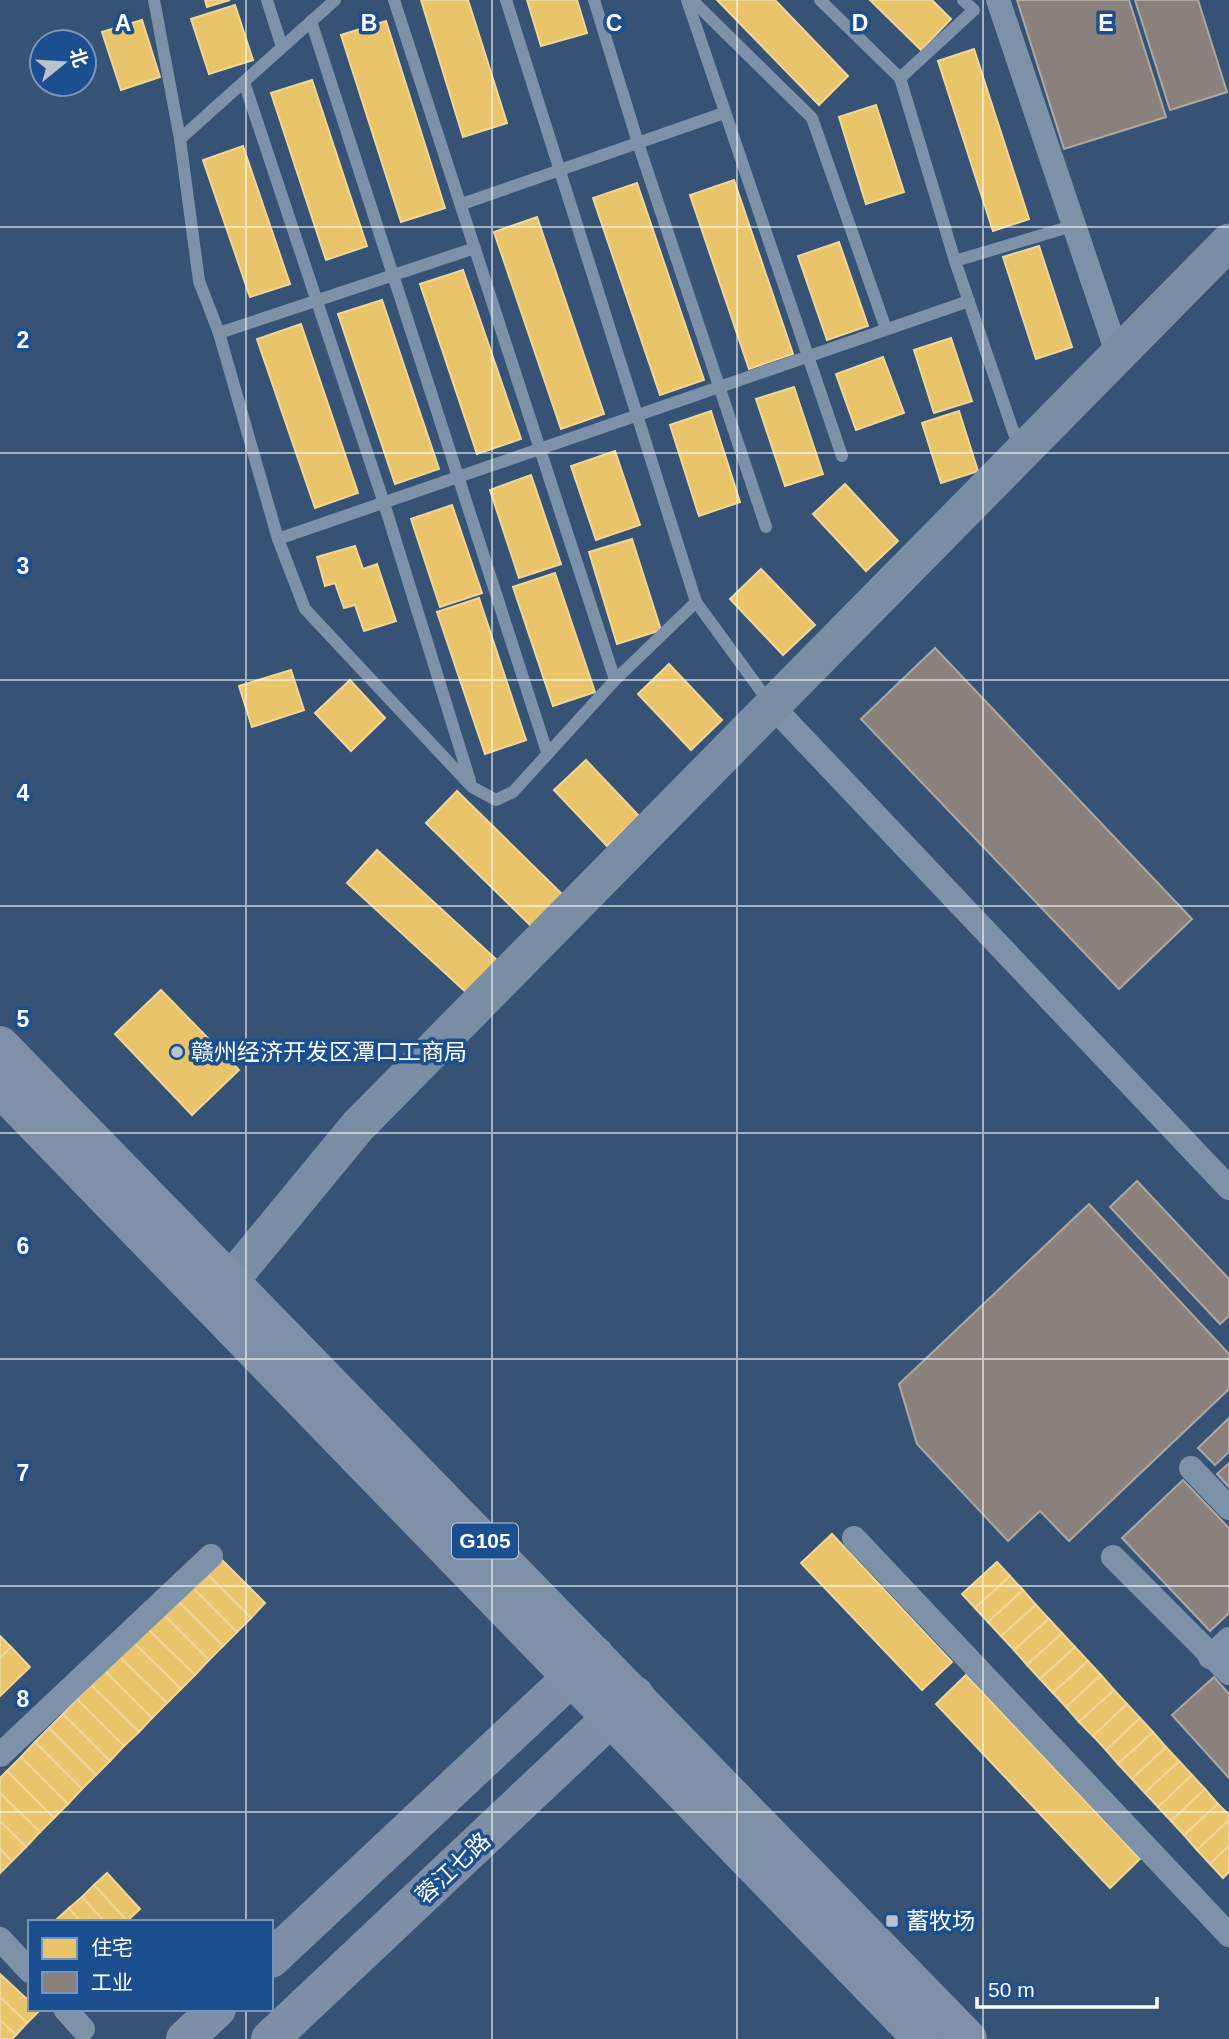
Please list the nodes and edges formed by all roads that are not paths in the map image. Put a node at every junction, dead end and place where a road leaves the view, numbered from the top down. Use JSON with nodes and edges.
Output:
{"nodes":[{"id":1,"x":154,"y":0,"type":"edge"},
{"id":2,"x":267,"y":0,"type":"edge"},
{"id":3,"x":335,"y":0,"type":"edge"},
{"id":4,"x":394,"y":0,"type":"edge"},
{"id":5,"x":506,"y":0,"type":"edge"},
{"id":6,"x":594,"y":0,"type":"edge"},
{"id":7,"x":690,"y":0,"type":"edge"},
{"id":8,"x":820,"y":0,"type":"edge"},
{"id":9,"x":963,"y":0,"type":"edge"},
{"id":10,"x":998,"y":0,"type":"edge"},
{"id":11,"x":312,"y":21,"type":"junction"},
{"id":12,"x":282,"y":47,"type":"junction"},
{"id":13,"x":900,"y":78,"type":"junction"},
{"id":14,"x":244,"y":82,"type":"junction"},
{"id":15,"x":724,"y":113,"type":"junction"},
{"id":16,"x":180,"y":139,"type":"junction"},
{"id":17,"x":638,"y":143,"type":"junction"},
{"id":18,"x":559,"y":170,"type":"junction"},
{"id":19,"x":462,"y":204,"type":"junction"},
{"id":20,"x":1072,"y":226,"type":"junction"},
{"id":21,"x":1229,"y":242,"type":"edge"},
{"id":22,"x":475,"y":248,"type":"junction"},
{"id":23,"x":955,"y":261,"type":"junction"},
{"id":24,"x":395,"y":275,"type":"junction"},
{"id":25,"x":315,"y":301,"type":"junction"},
{"id":26,"x":968,"y":301,"type":"junction"},
{"id":27,"x":886,"y":329,"type":"junction"},
{"id":28,"x":219,"y":333,"type":"junction"},
{"id":29,"x":806,"y":356,"type":"junction"},
{"id":30,"x":1118,"y":356,"type":"junction"},
{"id":31,"x":719,"y":385,"type":"junction"},
{"id":32,"x":637,"y":413,"type":"junction"},
{"id":33,"x":538,"y":448,"type":"junction"},
{"id":34,"x":1020,"y":450,"type":"junction"},
{"id":35,"x":842,"y":456,"type":"dead end"},
{"id":36,"x":456,"y":477,"type":"junction"},
{"id":37,"x":384,"y":503,"type":"junction"},
{"id":38,"x":766,"y":527,"type":"dead end"},
{"id":39,"x":278,"y":539,"type":"junction"},
{"id":40,"x":696,"y":603,"type":"junction"},
{"id":41,"x":615,"y":680,"type":"junction"},
{"id":42,"x":773,"y":707,"type":"junction"},
{"id":43,"x":547,"y":752,"type":"junction"},
{"id":44,"x":471,"y":787,"type":"junction"},
{"id":45,"x":0,"y":1045,"type":"edge"},
{"id":46,"x":0,"y":1088,"type":"edge"},
{"id":47,"x":1229,"y":1188,"type":"edge"},
{"id":48,"x":231,"y":1279,"type":"junction"},
{"id":49,"x":1191,"y":1468,"type":"dead end"},
{"id":50,"x":1229,"y":1508,"type":"edge"},
{"id":51,"x":854,"y":1538,"type":"dead end"},
{"id":52,"x":211,"y":1556,"type":"dead end"},
{"id":53,"x":1113,"y":1557,"type":"dead end"},
{"id":54,"x":1229,"y":1639,"type":"edge"},
{"id":55,"x":1210,"y":1657,"type":"junction"},
{"id":56,"x":584,"y":1667,"type":"junction"},
{"id":57,"x":1229,"y":1673,"type":"edge"},
{"id":58,"x":623,"y":1707,"type":"junction"},
{"id":59,"x":0,"y":1755,"type":"edge"},
{"id":60,"x":1229,"y":1935,"type":"edge"},
{"id":61,"x":0,"y":1939,"type":"edge"},
{"id":62,"x":273,"y":1957,"type":"edge"},
{"id":63,"x":28,"y":1969,"type":"edge"},
{"id":64,"x":67,"y":2011,"type":"edge"},
{"id":65,"x":215,"y":2011,"type":"edge"},
{"id":66,"x":83,"y":2029,"type":"dead end"},
{"id":67,"x":185,"y":2039,"type":"edge"},
{"id":68,"x":270,"y":2039,"type":"edge"},
{"id":69,"x":922,"y":2039,"type":"edge"},
{"id":70,"x":968,"y":2039,"type":"edge"}],
"edges":[{"from":1,"to":16,"type":"lane"},
{"from":2,"to":12,"type":"lane"},
{"from":3,"to":11,"type":"lane"},
{"from":4,"to":19,"type":"lane"},
{"from":5,"to":18,"type":"lane"},
{"from":6,"to":17,"type":"lane"},
{"from":7,"to":15,"type":"lane"},
{"from":7,"to":27,"type":"lane"},
{"from":8,"to":13,"type":"lane"},
{"from":9,"to":13,"type":"lane"},
{"from":10,"to":20,"type":"street"},
{"from":11,"to":12,"type":"lane"},
{"from":11,"to":24,"type":"lane"},
{"from":12,"to":14,"type":"lane"},
{"from":13,"to":23,"type":"lane"},
{"from":14,"to":16,"type":"lane"},
{"from":14,"to":25,"type":"lane"},
{"from":15,"to":17,"type":"lane"},
{"from":15,"to":29,"type":"lane"},
{"from":16,"to":28,"type":"lane"},
{"from":17,"to":18,"type":"lane"},
{"from":17,"to":31,"type":"lane"},
{"from":18,"to":19,"type":"lane"},
{"from":18,"to":32,"type":"lane"},
{"from":19,"to":22,"type":"lane"},
{"from":20,"to":23,"type":"lane"},
{"from":20,"to":30,"type":"street"},
{"from":21,"to":30,"type":"main road"},
{"from":22,"to":24,"type":"lane"},
{"from":22,"to":33,"type":"lane"},
{"from":23,"to":26,"type":"lane"},
{"from":24,"to":25,"type":"lane"},
{"from":24,"to":36,"type":"lane"},
{"from":25,"to":28,"type":"lane"},
{"from":25,"to":37,"type":"lane"},
{"from":26,"to":27,"type":"lane"},
{"from":26,"to":34,"type":"lane"},
{"from":27,"to":29,"type":"lane"},
{"from":28,"to":39,"type":"lane"},
{"from":29,"to":31,"type":"lane"},
{"from":29,"to":35,"type":"lane"},
{"from":30,"to":34,"type":"main road"},
{"from":31,"to":32,"type":"lane"},
{"from":31,"to":38,"type":"lane"},
{"from":32,"to":33,"type":"lane"},
{"from":32,"to":40,"type":"lane"},
{"from":33,"to":36,"type":"lane"},
{"from":33,"to":41,"type":"lane"},
{"from":34,"to":42,"type":"main road"},
{"from":36,"to":37,"type":"lane"},
{"from":36,"to":43,"type":"lane"},
{"from":37,"to":39,"type":"lane"},
{"from":37,"to":44,"type":"lane"},
{"from":39,"to":44,"type":"lane"},
{"from":40,"to":41,"type":"lane"},
{"from":40,"to":42,"type":"lane"},
{"from":41,"to":43,"type":"lane"},
{"from":42,"to":47,"type":"street"},
{"from":42,"to":48,"type":"main road"},
{"from":43,"to":44,"type":"lane"},
{"from":45,"to":48,"type":"highway","number":"G105"},
{"from":46,"to":56,"type":"highway","number":"G105"},
{"from":48,"to":56,"type":"highway","number":"G105"},
{"from":49,"to":50,"type":"street"},
{"from":51,"to":60,"type":"street"},
{"from":52,"to":59,"type":"street"},
{"from":53,"to":55,"type":"street"},
{"from":54,"to":55,"type":"street"},
{"from":55,"to":57,"type":"street"},
{"from":56,"to":58,"type":"highway","number":"G105"},
{"from":56,"to":62,"type":"main road"},
{"from":58,"to":68,"type":"main road","name":"蓉江七路"},
{"from":58,"to":69,"type":"highway","number":"G105"},
{"from":58,"to":70,"type":"highway","number":"G105"},
{"from":61,"to":63,"type":"street"},
{"from":64,"to":66,"type":"street"},
{"from":65,"to":67,"type":"main road"}]}
